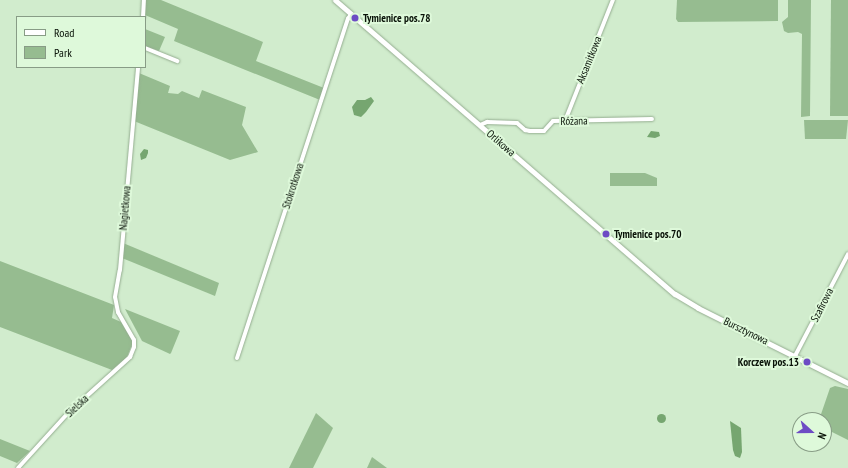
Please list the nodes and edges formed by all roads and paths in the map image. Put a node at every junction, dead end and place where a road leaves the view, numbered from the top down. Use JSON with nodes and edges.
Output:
{"nodes":[{"id":1,"x":144,"y":0,"type":"edge"},
{"id":2,"x":334,"y":0,"type":"edge"},
{"id":3,"x":613,"y":0,"type":"edge"},
{"id":4,"x":351,"y":14,"type":"junction"},
{"id":5,"x":142,"y":16,"type":"edge"},
{"id":6,"x":146,"y":48,"type":"edge"},
{"id":7,"x":177,"y":61,"type":"dead end"},
{"id":8,"x":138,"y":68,"type":"edge"},
{"id":9,"x":652,"y":120,"type":"dead end"},
{"id":10,"x":565,"y":121,"type":"junction"},
{"id":11,"x":480,"y":125,"type":"junction"},
{"id":12,"x":848,"y":254,"type":"edge"},
{"id":13,"x":667,"y":287,"type":"joint"},
{"id":14,"x":135,"y":344,"type":"joint"},
{"id":15,"x":795,"y":356,"type":"junction"},
{"id":16,"x":237,"y":358,"type":"dead end"},
{"id":17,"x":848,"y":383,"type":"edge"},
{"id":18,"x":18,"y":468,"type":"edge"}],
"edges":[{"from":1,"to":5,"type":"street"},
{"from":2,"to":4,"type":"street","name":"Orlikowa"},
{"from":3,"to":10,"type":"street","name":"Aksamitkowa"},
{"from":4,"to":11,"type":"street","name":"Orlikowa"},
{"from":4,"to":16,"type":"street","name":"Stokrotkowa"},
{"from":6,"to":7,"type":"street"},
{"from":8,"to":14,"type":"street","name":"Nagietkowa"},
{"from":9,"to":10,"type":"street","name":"Różana"},
{"from":10,"to":11,"type":"street","name":"Różana"},
{"from":11,"to":13,"type":"street","name":"Orlikowa"},
{"from":12,"to":15,"type":"street","name":"Szafirowa"},
{"from":13,"to":15,"type":"street","name":"Bursztynowa"},
{"from":14,"to":18,"type":"street","name":"Sielska"},
{"from":15,"to":17,"type":"street","name":"Bursztynowa"}]}
